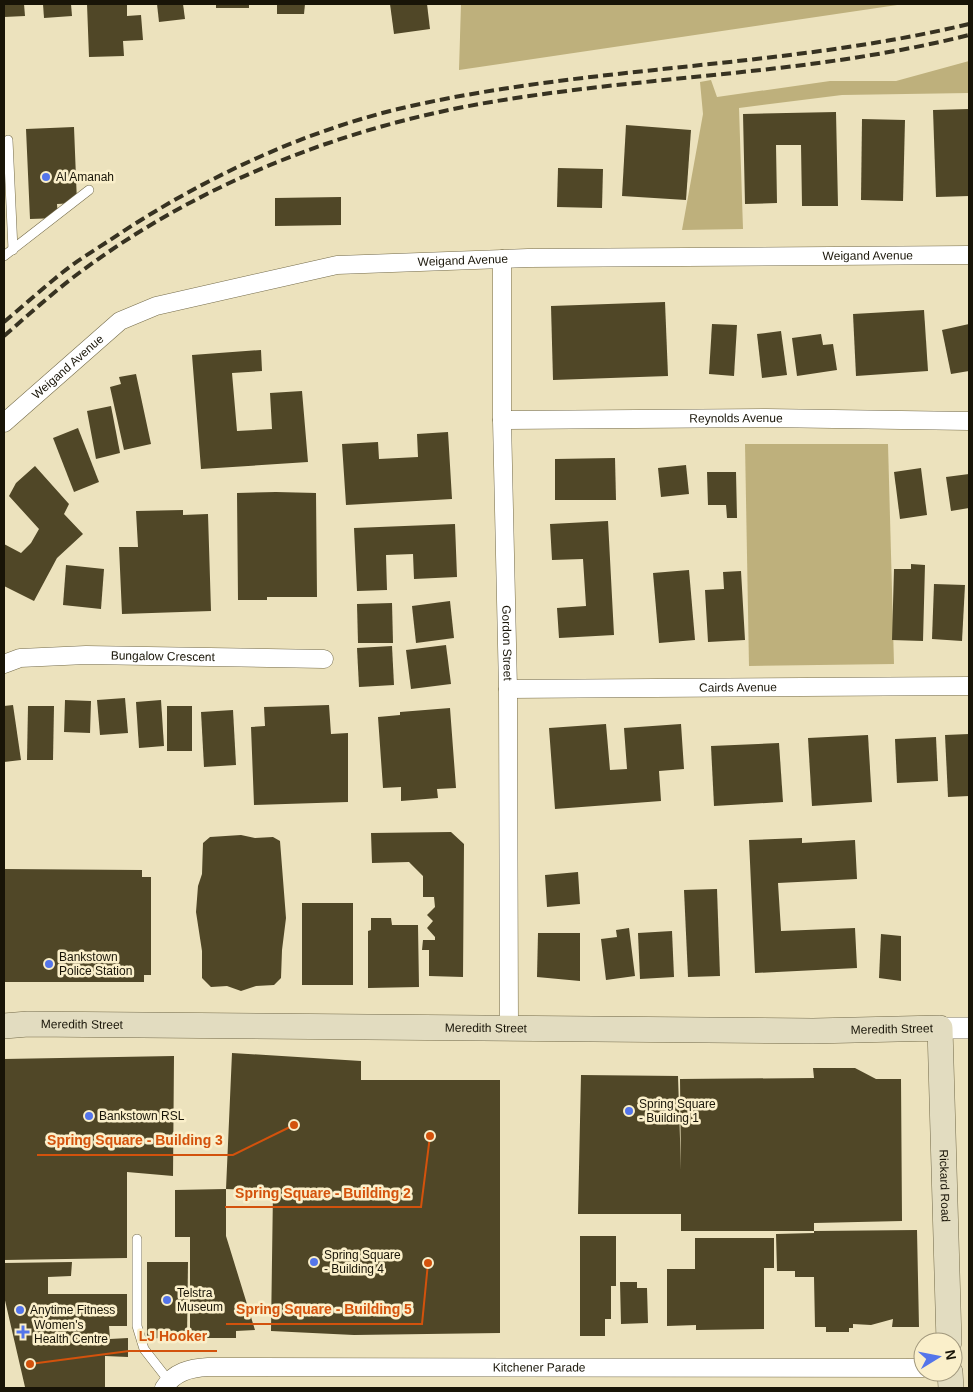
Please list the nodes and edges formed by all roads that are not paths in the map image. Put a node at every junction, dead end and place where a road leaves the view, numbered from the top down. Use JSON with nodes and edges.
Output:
{"nodes":[{"id":1,"x":8,"y":140,"type":"dead end"},
{"id":2,"x":89,"y":190,"type":"dead end"},
{"id":3,"x":13,"y":250,"type":"junction"},
{"id":4,"x":4,"y":256,"type":"edge"},
{"id":5,"x":969,"y":256,"type":"edge"},
{"id":6,"x":502,"y":259,"type":"junction"},
{"id":7,"x":502,"y":420,"type":"junction"},
{"id":8,"x":969,"y":421,"type":"edge"},
{"id":9,"x":4,"y":423,"type":"edge"},
{"id":10,"x":324,"y":658,"type":"dead end"},
{"id":11,"x":4,"y":664,"type":"edge"},
{"id":12,"x":969,"y":686,"type":"edge"},
{"id":13,"x":508,"y":689,"type":"junction"},
{"id":14,"x":4,"y":1026,"type":"edge"},
{"id":15,"x":509,"y":1027,"type":"junction"},
{"id":16,"x":940,"y":1028,"type":"junction"},
{"id":17,"x":969,"y":1028,"type":"edge"},
{"id":18,"x":137,"y":1239,"type":"dead end"},
{"id":19,"x":949,"y":1332,"type":"edge"},
{"id":20,"x":913,"y":1368,"type":"edge"},
{"id":21,"x":167,"y":1385,"type":"edge"}],
"edges":[{"from":1,"to":3,"type":"lane"},
{"from":2,"to":3,"type":"lane"},
{"from":3,"to":4,"type":"lane"},
{"from":5,"to":6,"type":"street","name":"Weigand Avenue"},
{"from":6,"to":7,"type":"street","name":"Gordon Street"},
{"from":6,"to":9,"type":"street","name":"Weigand Avenue"},
{"from":7,"to":8,"type":"street","name":"Reynolds Avenue"},
{"from":7,"to":13,"type":"street","name":"Gordon Street"},
{"from":10,"to":11,"type":"street","name":"Bungalow Crescent"},
{"from":12,"to":13,"type":"street","name":"Cairds Avenue"},
{"from":13,"to":15,"type":"street","name":"Gordon Street"},
{"from":14,"to":15,"type":"main road","name":"Meredith Street"},
{"from":15,"to":16,"type":"main road","name":"Meredith Street"},
{"from":16,"to":17,"type":"street","name":"Meredith Street"},
{"from":16,"to":19,"type":"main road","name":"Rickard Road"},
{"from":18,"to":21,"type":"lane"},
{"from":20,"to":21,"type":"street","name":"Kitchener Parade"}]}
